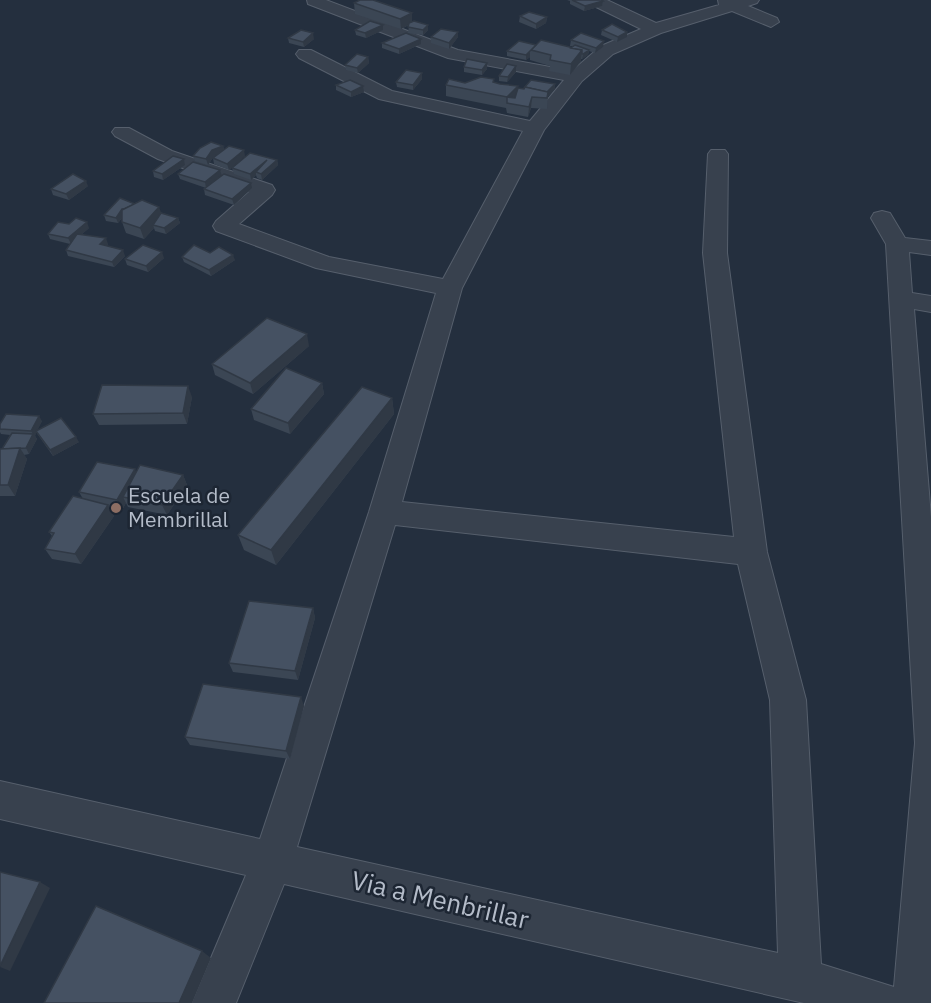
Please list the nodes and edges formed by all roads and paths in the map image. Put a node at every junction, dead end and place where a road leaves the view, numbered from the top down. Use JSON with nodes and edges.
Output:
{"nodes":[{"id":1,"x":594,"y":0,"type":"edge"},
{"id":2,"x":751,"y":0,"type":"edge"},
{"id":3,"x":314,"y":1,"type":"edge"},
{"id":4,"x":727,"y":3,"type":"edge"},
{"id":5,"x":771,"y":22,"type":"dead end"},
{"id":6,"x":655,"y":29,"type":"junction"},
{"id":7,"x":305,"y":54,"type":"dead end"},
{"id":8,"x":576,"y":77,"type":"junction"},
{"id":9,"x":535,"y":128,"type":"junction"},
{"id":10,"x":123,"y":132,"type":"dead end"},
{"id":11,"x":718,"y":154,"type":"dead end"},
{"id":12,"x":882,"y":218,"type":"dead end"},
{"id":13,"x":897,"y":244,"type":"junction"},
{"id":14,"x":931,"y":248,"type":"edge"},
{"id":15,"x":450,"y":288,"type":"junction"},
{"id":16,"x":901,"y":298,"type":"junction"},
{"id":17,"x":931,"y":304,"type":"edge"},
{"id":18,"x":918,"y":349,"type":"edge"},
{"id":19,"x":920,"y":416,"type":"edge"},
{"id":20,"x":922,"y":470,"type":"edge"},
{"id":21,"x":384,"y":512,"type":"junction"},
{"id":22,"x":751,"y":552,"type":"junction"},
{"id":23,"x":931,"y":739,"type":"edge"},
{"id":24,"x":931,"y":748,"type":"edge"},
{"id":25,"x":0,"y":800,"type":"edge"},
{"id":26,"x":272,"y":863,"type":"junction"},
{"id":27,"x":825,"y":992,"type":"edge"},
{"id":28,"x":214,"y":1003,"type":"edge"},
{"id":29,"x":879,"y":1003,"type":"edge"},
{"id":30,"x":915,"y":1003,"type":"edge"}],
"edges":[{"from":1,"to":6,"type":"street"},
{"from":2,"to":4,"type":"street"},
{"from":3,"to":8,"type":"street"},
{"from":4,"to":5,"type":"street"},
{"from":4,"to":6,"type":"street"},
{"from":6,"to":8,"type":"street"},
{"from":7,"to":9,"type":"street"},
{"from":8,"to":9,"type":"street"},
{"from":9,"to":15,"type":"street"},
{"from":10,"to":15,"type":"street"},
{"from":11,"to":22,"type":"street"},
{"from":12,"to":13,"type":"street"},
{"from":13,"to":14,"type":"street"},
{"from":13,"to":16,"type":"street"},
{"from":15,"to":21,"type":"street"},
{"from":16,"to":17,"type":"street"},
{"from":16,"to":18,"type":"street"},
{"from":18,"to":19,"type":"street"},
{"from":19,"to":20,"type":"street"},
{"from":20,"to":23,"type":"street"},
{"from":21,"to":22,"type":"street"},
{"from":21,"to":26,"type":"street"},
{"from":22,"to":27,"type":"street"},
{"from":24,"to":30,"type":"street"},
{"from":25,"to":26,"type":"street","name":"Via a Menbrillar"},
{"from":26,"to":27,"type":"street","name":"Via a Menbrillar"},
{"from":26,"to":28,"type":"street"},
{"from":27,"to":29,"type":"street","name":"Via a Menbrillar"}]}
